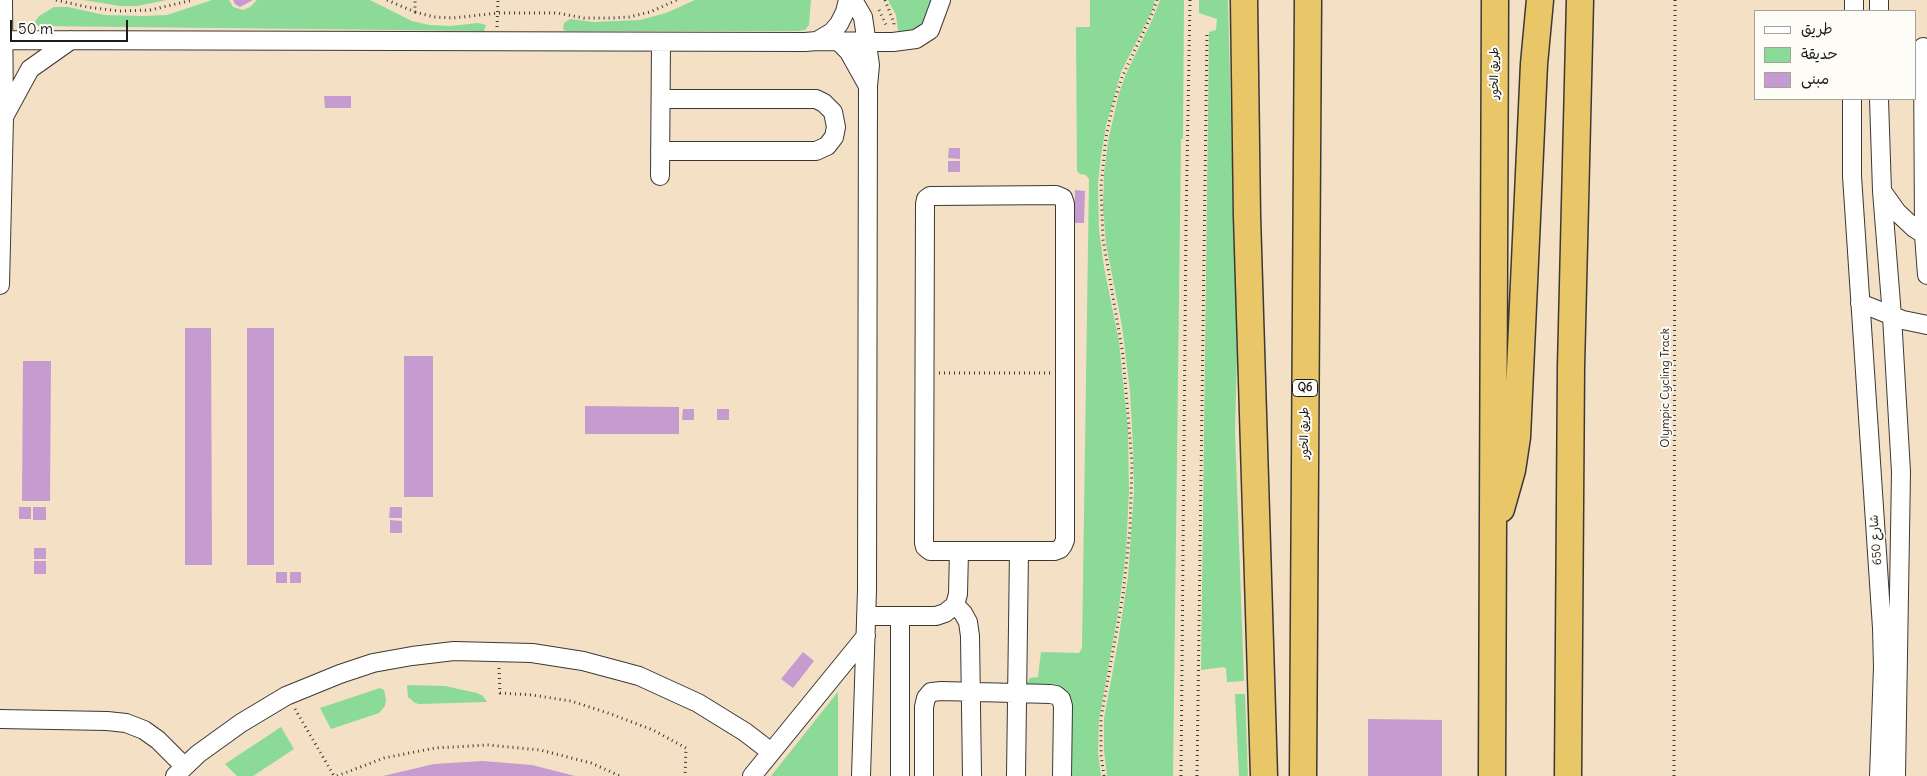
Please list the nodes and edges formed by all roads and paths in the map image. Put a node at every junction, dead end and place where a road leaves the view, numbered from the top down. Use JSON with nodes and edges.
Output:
{"nodes":[{"id":1,"x":3,"y":0,"type":"edge"},
{"id":2,"x":56,"y":0,"type":"edge"},
{"id":3,"x":193,"y":0,"type":"edge"},
{"id":4,"x":387,"y":0,"type":"edge"},
{"id":5,"x":415,"y":0,"type":"edge"},
{"id":6,"x":498,"y":0,"type":"edge"},
{"id":7,"x":677,"y":0,"type":"edge"},
{"id":8,"x":848,"y":0,"type":"edge"},
{"id":9,"x":852,"y":0,"type":"edge"},
{"id":10,"x":885,"y":0,"type":"edge"},
{"id":11,"x":941,"y":0,"type":"edge"},
{"id":12,"x":1157,"y":0,"type":"edge"},
{"id":13,"x":1190,"y":0,"type":"edge"},
{"id":14,"x":1244,"y":0,"type":"edge"},
{"id":15,"x":1308,"y":0,"type":"edge"},
{"id":16,"x":1495,"y":0,"type":"edge"},
{"id":17,"x":1540,"y":0,"type":"edge"},
{"id":18,"x":1580,"y":0,"type":"edge"},
{"id":19,"x":1675,"y":0,"type":"edge"},
{"id":20,"x":877,"y":7,"type":"dead end"},
{"id":21,"x":414,"y":12,"type":"junction"},
{"id":22,"x":498,"y":13,"type":"junction"},
{"id":23,"x":1207,"y":32,"type":"dead end"},
{"id":24,"x":894,"y":35,"type":"junction"},
{"id":25,"x":1,"y":40,"type":"edge"},
{"id":26,"x":71,"y":40,"type":"junction"},
{"id":27,"x":817,"y":41,"type":"junction"},
{"id":28,"x":838,"y":41,"type":"junction"},
{"id":29,"x":661,"y":42,"type":"junction"},
{"id":30,"x":868,"y":42,"type":"junction"},
{"id":31,"x":1922,"y":48,"type":"edge"},
{"id":32,"x":868,"y":86,"type":"junction"},
{"id":33,"x":661,"y":99,"type":"junction"},
{"id":34,"x":1852,"y":100,"type":"edge"},
{"id":35,"x":1880,"y":103,"type":"edge"},
{"id":36,"x":4,"y":117,"type":"junction"},
{"id":37,"x":660,"y":151,"type":"junction"},
{"id":38,"x":660,"y":176,"type":"dead end"},
{"id":39,"x":1882,"y":191,"type":"junction"},
{"id":40,"x":1926,"y":235,"type":"edge"},
{"id":41,"x":1927,"y":275,"type":"edge"},
{"id":42,"x":0,"y":285,"type":"edge"},
{"id":43,"x":1860,"y":304,"type":"junction"},
{"id":44,"x":1892,"y":316,"type":"junction"},
{"id":45,"x":1927,"y":325,"type":"edge"},
{"id":46,"x":925,"y":373,"type":"junction"},
{"id":47,"x":1064,"y":373,"type":"junction"},
{"id":48,"x":1492,"y":533,"type":"junction"},
{"id":49,"x":959,"y":550,"type":"junction"},
{"id":50,"x":1019,"y":551,"type":"junction"},
{"id":51,"x":955,"y":605,"type":"junction"},
{"id":52,"x":866,"y":616,"type":"junction"},
{"id":53,"x":900,"y":616,"type":"junction"},
{"id":54,"x":866,"y":636,"type":"junction"},
{"id":55,"x":499,"y":650,"type":"junction"},
{"id":56,"x":1568,"y":675,"type":"junction"},
{"id":57,"x":971,"y":691,"type":"junction"},
{"id":58,"x":1017,"y":693,"type":"junction"},
{"id":59,"x":0,"y":719,"type":"edge"},
{"id":60,"x":300,"y":719,"type":"dead end"},
{"id":61,"x":772,"y":752,"type":"junction"},
{"id":62,"x":180,"y":771,"type":"edge"},
{"id":63,"x":336,"y":776,"type":"edge"},
{"id":64,"x":620,"y":776,"type":"edge"},
{"id":65,"x":685,"y":776,"type":"edge"},
{"id":66,"x":752,"y":776,"type":"edge"},
{"id":67,"x":861,"y":776,"type":"edge"},
{"id":68,"x":900,"y":776,"type":"edge"},
{"id":69,"x":924,"y":776,"type":"edge"},
{"id":70,"x":972,"y":776,"type":"edge"},
{"id":71,"x":1016,"y":776,"type":"edge"},
{"id":72,"x":1062,"y":776,"type":"edge"},
{"id":73,"x":1104,"y":776,"type":"edge"},
{"id":74,"x":1181,"y":776,"type":"edge"},
{"id":75,"x":1197,"y":776,"type":"edge"},
{"id":76,"x":1264,"y":776,"type":"edge"},
{"id":77,"x":1303,"y":776,"type":"edge"},
{"id":78,"x":1492,"y":776,"type":"edge"},
{"id":79,"x":1568,"y":776,"type":"edge"},
{"id":80,"x":1581,"y":776,"type":"edge"},
{"id":81,"x":1674,"y":776,"type":"edge"},
{"id":82,"x":1879,"y":776,"type":"edge"},
{"id":83,"x":1896,"y":776,"type":"edge"}],
"edges":[{"from":1,"to":25,"type":"street"},
{"from":2,"to":3,"type":"path"},
{"from":4,"to":21,"type":"path"},
{"from":5,"to":21,"type":"path"},
{"from":6,"to":22,"type":"path"},
{"from":7,"to":22,"type":"path"},
{"from":8,"to":27,"type":"street"},
{"from":9,"to":30,"type":"street"},
{"from":10,"to":24,"type":"path"},
{"from":11,"to":24,"type":"street"},
{"from":12,"to":73,"type":"path"},
{"from":13,"to":74,"type":"path"},
{"from":14,"to":76,"type":"highway"},
{"from":15,"to":77,"type":"highway","name":"طريق الخور","number":"Q6"},
{"from":16,"to":48,"type":"highway","name":"طريق الخور"},
{"from":17,"to":48,"type":"highway"},
{"from":18,"to":56,"type":"highway"},
{"from":19,"to":81,"type":"path","name":"Olympic Cycling Track"},
{"from":20,"to":24,"type":"path"},
{"from":21,"to":22,"type":"path"},
{"from":23,"to":75,"type":"path"},
{"from":24,"to":30,"type":"street"},
{"from":25,"to":26,"type":"street"},
{"from":25,"to":36,"type":"street"},
{"from":26,"to":29,"type":"street"},
{"from":26,"to":36,"type":"street"},
{"from":27,"to":28,"type":"street"},
{"from":27,"to":29,"type":"street"},
{"from":28,"to":30,"type":"street"},
{"from":28,"to":32,"type":"street"},
{"from":29,"to":33,"type":"street"},
{"from":30,"to":32,"type":"street"},
{"from":31,"to":40,"type":"street"},
{"from":32,"to":52,"type":"street"},
{"from":33,"to":37,"type":"street"},
{"from":33,"to":37,"type":"street"},
{"from":34,"to":43,"type":"street","name":"شارع 650"},
{"from":35,"to":39,"type":"street","name":"شارع 650"},
{"from":36,"to":42,"type":"street"},
{"from":37,"to":38,"type":"street"},
{"from":39,"to":40,"type":"street"},
{"from":39,"to":44,"type":"street","name":"شارع 650"},
{"from":40,"to":41,"type":"street"},
{"from":43,"to":44,"type":"street"},
{"from":43,"to":82,"type":"street","name":"شارع 650"},
{"from":44,"to":45,"type":"street"},
{"from":44,"to":83,"type":"street","name":"شارع 650"},
{"from":46,"to":47,"type":"path"},
{"from":46,"to":47,"type":"street"},
{"from":46,"to":49,"type":"street"},
{"from":47,"to":50,"type":"street"},
{"from":48,"to":78,"type":"highway","name":"طريق الخور"},
{"from":49,"to":50,"type":"street"},
{"from":49,"to":51,"type":"street"},
{"from":50,"to":58,"type":"street"},
{"from":51,"to":53,"type":"street"},
{"from":51,"to":57,"type":"street"},
{"from":52,"to":53,"type":"street"},
{"from":52,"to":54,"type":"street"},
{"from":53,"to":68,"type":"street"},
{"from":54,"to":61,"type":"street"},
{"from":54,"to":67,"type":"street"},
{"from":55,"to":61,"type":"street"},
{"from":55,"to":62,"type":"street"},
{"from":55,"to":65,"type":"path"},
{"from":56,"to":79,"type":"highway"},
{"from":56,"to":80,"type":"street"},
{"from":57,"to":58,"type":"street"},
{"from":57,"to":69,"type":"street"},
{"from":57,"to":70,"type":"street"},
{"from":58,"to":71,"type":"street"},
{"from":58,"to":72,"type":"street"},
{"from":59,"to":62,"type":"street"},
{"from":60,"to":63,"type":"path"},
{"from":61,"to":66,"type":"street"},
{"from":63,"to":64,"type":"path"}]}
